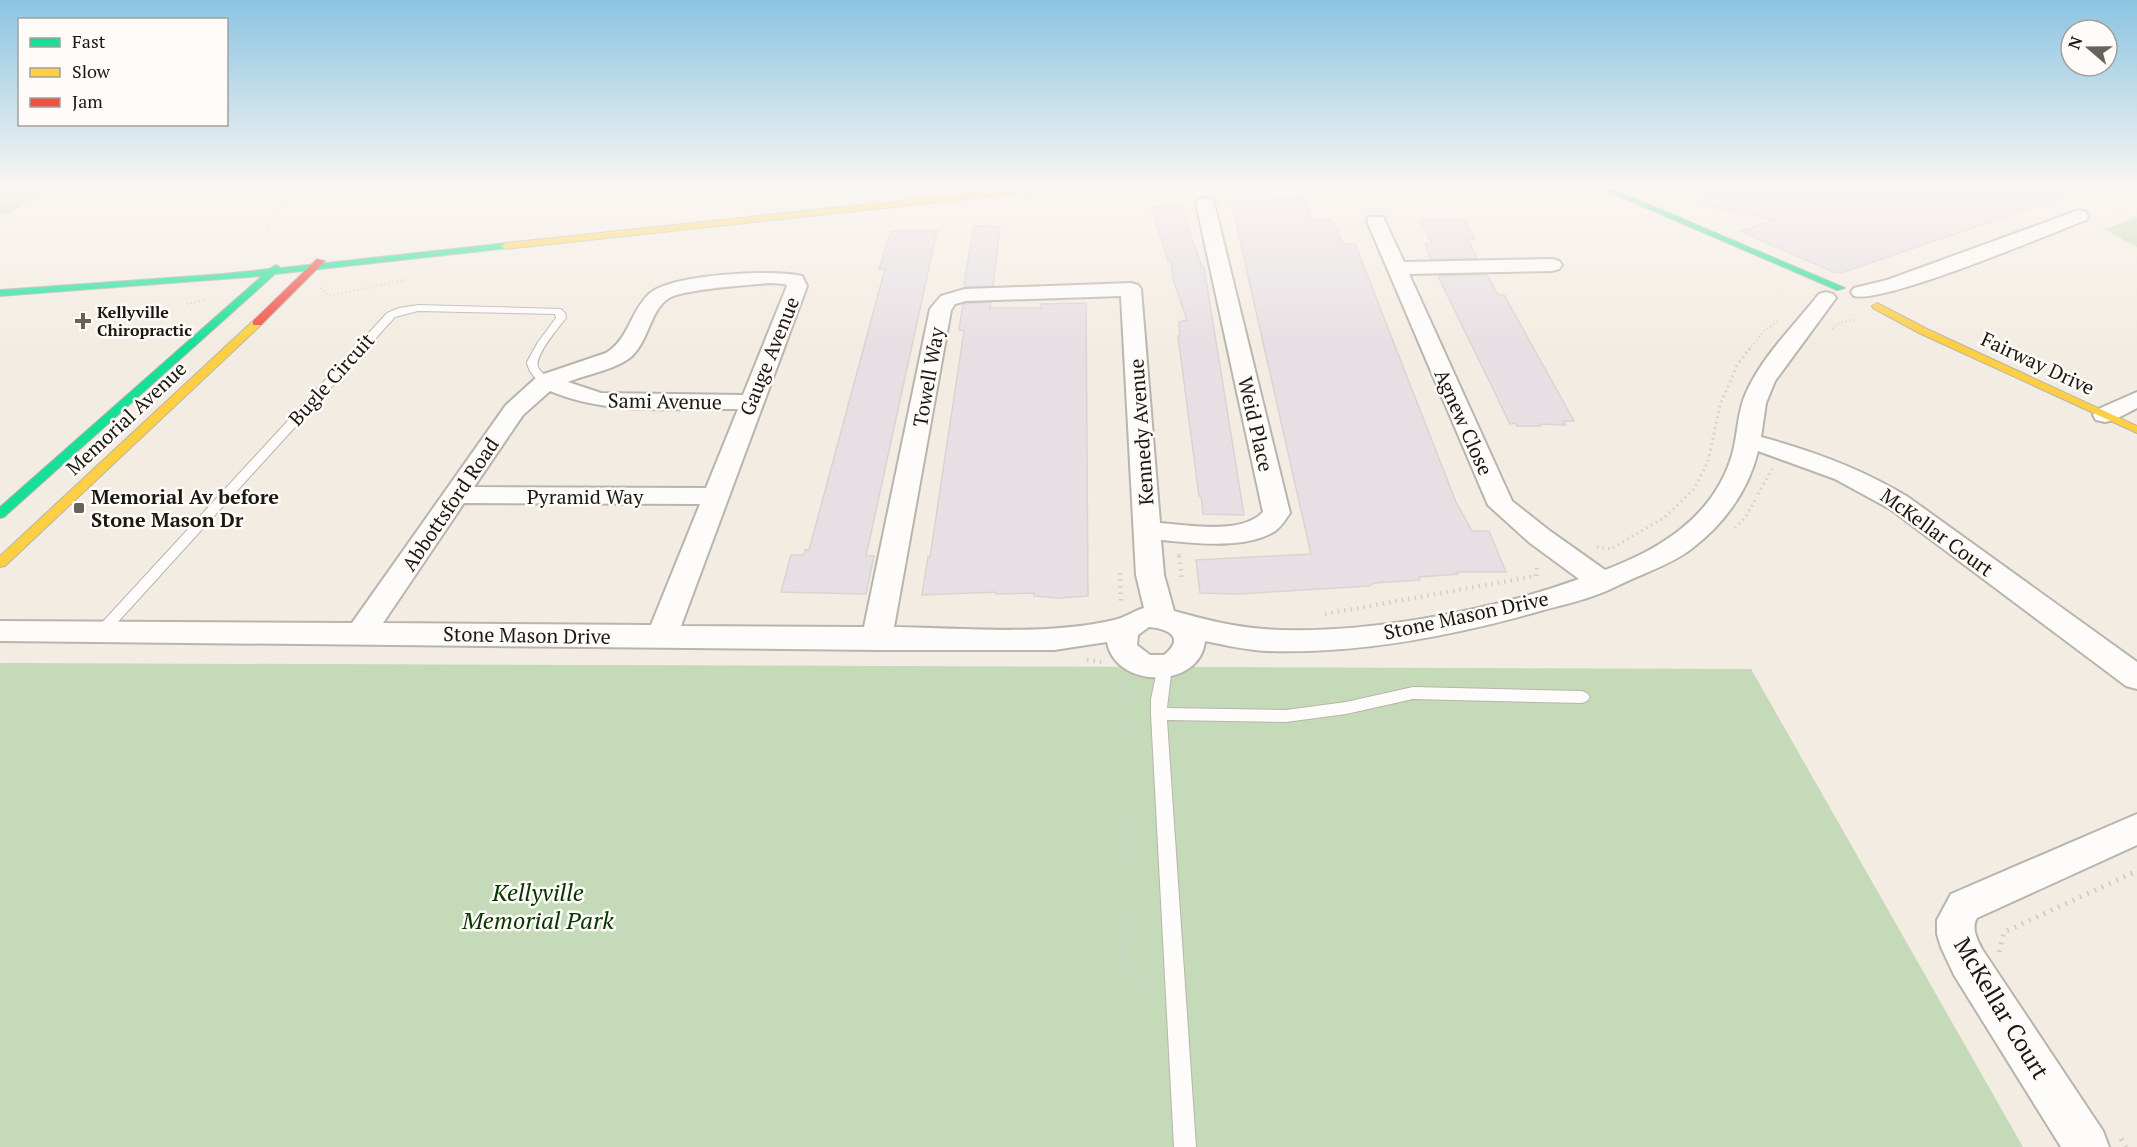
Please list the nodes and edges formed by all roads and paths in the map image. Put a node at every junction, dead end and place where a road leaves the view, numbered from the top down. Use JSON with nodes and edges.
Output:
{"nodes":[{"id":1,"x":263,"y":239,"type":"edge"},
{"id":2,"x":451,"y":239,"type":"edge"},
{"id":3,"x":576,"y":239,"type":"edge"},
{"id":4,"x":1213,"y":239,"type":"edge"},
{"id":5,"x":1377,"y":239,"type":"edge"},
{"id":6,"x":1715,"y":239,"type":"edge"},
{"id":7,"x":2018,"y":239,"type":"edge"},
{"id":8,"x":260,"y":245,"type":"dead end"},
{"id":9,"x":470,"y":250,"type":"junction"},
{"id":10,"x":329,"y":251,"type":"junction"},
{"id":11,"x":310,"y":253,"type":"dead end"},
{"id":12,"x":281,"y":256,"type":"dead end"},
{"id":13,"x":1552,"y":265,"type":"dead end"},
{"id":14,"x":314,"y":267,"type":"junction"},
{"id":15,"x":1397,"y":268,"type":"junction"},
{"id":16,"x":415,"y":270,"type":"dead end"},
{"id":17,"x":272,"y":272,"type":"junction"},
{"id":18,"x":150,"y":284,"type":"junction"},
{"id":19,"x":1131,"y":289,"type":"joint"},
{"id":20,"x":196,"y":291,"type":"dead end"},
{"id":21,"x":0,"y":293,"type":"edge"},
{"id":22,"x":307,"y":295,"type":"dead end"},
{"id":23,"x":1851,"y":302,"type":"junction"},
{"id":24,"x":270,"y":311,"type":"junction"},
{"id":25,"x":1780,"y":319,"type":"dead end"},
{"id":26,"x":1819,"y":327,"type":"junction"},
{"id":27,"x":176,"y":338,"type":"dead end"},
{"id":28,"x":165,"y":366,"type":"junction"},
{"id":29,"x":546,"y":381,"type":"junction"},
{"id":30,"x":2137,"y":399,"type":"edge"},
{"id":31,"x":750,"y":402,"type":"junction"},
{"id":32,"x":2105,"y":415,"type":"junction"},
{"id":33,"x":2137,"y":430,"type":"edge"},
{"id":34,"x":1748,"y":441,"type":"junction"},
{"id":35,"x":1787,"y":452,"type":"junction"},
{"id":36,"x":456,"y":495,"type":"junction"},
{"id":37,"x":715,"y":496,"type":"junction"},
{"id":38,"x":0,"y":514,"type":"edge"},
{"id":39,"x":1148,"y":531,"type":"junction"},
{"id":40,"x":1176,"y":532,"type":"junction"},
{"id":41,"x":1730,"y":534,"type":"dead end"},
{"id":42,"x":1538,"y":555,"type":"dead end"},
{"id":43,"x":1576,"y":562,"type":"junction"},
{"id":44,"x":0,"y":563,"type":"edge"},
{"id":45,"x":1120,"y":565,"type":"dead end"},
{"id":46,"x":1537,"y":566,"type":"junction"},
{"id":47,"x":1603,"y":582,"type":"junction"},
{"id":48,"x":1182,"y":586,"type":"dead end"},
{"id":49,"x":1316,"y":614,"type":"dead end"},
{"id":50,"x":0,"y":631,"type":"edge"},
{"id":51,"x":102,"y":632,"type":"junction"},
{"id":52,"x":361,"y":633,"type":"junction"},
{"id":53,"x":662,"y":637,"type":"junction"},
{"id":54,"x":877,"y":639,"type":"junction"},
{"id":55,"x":1148,"y":646,"type":"junction"},
{"id":56,"x":1076,"y":659,"type":"dead end"},
{"id":57,"x":2137,"y":678,"type":"edge"},
{"id":58,"x":1582,"y":697,"type":"dead end"},
{"id":59,"x":1129,"y":698,"type":"junction"},
{"id":60,"x":1159,"y":707,"type":"junction"},
{"id":61,"x":2137,"y":830,"type":"edge"},
{"id":62,"x":2137,"y":871,"type":"edge"},
{"id":63,"x":2005,"y":963,"type":"dead end"},
{"id":64,"x":1154,"y":1004,"type":"dead end"},
{"id":65,"x":2103,"y":1142,"type":"edge"},
{"id":66,"x":1185,"y":1147,"type":"edge"},
{"id":67,"x":2126,"y":1147,"type":"edge"}],
"edges":[{"from":1,"to":8,"type":"path"},
{"from":2,"to":10,"type":"main road"},
{"from":3,"to":9,"type":"main road"},
{"from":4,"to":40,"type":"street","name":"Weid Place"},
{"from":5,"to":15,"type":"street","name":"Agnew Close"},
{"from":6,"to":23,"type":"main road","name":"Fairway Drive"},
{"from":7,"to":23,"type":"street","name":"Stone Mason Drive"},
{"from":9,"to":14,"type":"main road"},
{"from":9,"to":16,"type":"main road"},
{"from":10,"to":11,"type":"main road"},
{"from":10,"to":14,"type":"main road","name":"Memorial Avenue"},
{"from":12,"to":17,"type":"main road","name":"Memorial Avenue"},
{"from":13,"to":15,"type":"street"},
{"from":14,"to":17,"type":"main road"},
{"from":14,"to":24,"type":"main road","name":"Memorial Avenue"},
{"from":15,"to":43,"type":"street","name":"Agnew Close"},
{"from":17,"to":18,"type":"main road"},
{"from":17,"to":28,"type":"main road","name":"Memorial Avenue"},
{"from":18,"to":20,"type":"main road"},
{"from":18,"to":21,"type":"main road"},
{"from":19,"to":39,"type":"street","name":"Kennedy Avenue"},
{"from":19,"to":54,"type":"street","name":"Towell Way"},
{"from":22,"to":24,"type":"main road"},
{"from":23,"to":26,"type":"street","name":"Stone Mason Drive"},
{"from":23,"to":26,"type":"path"},
{"from":23,"to":32,"type":"main road","name":"Fairway Drive"},
{"from":24,"to":44,"type":"main road","name":"Memorial Avenue"},
{"from":25,"to":43,"type":"path"},
{"from":26,"to":34,"type":"street","name":"Stone Mason Drive"},
{"from":27,"to":28,"type":"main road"},
{"from":28,"to":38,"type":"main road","name":"Memorial Avenue"},
{"from":29,"to":31,"type":"street","name":"Sami Avenue"},
{"from":29,"to":31,"type":"street","name":"Gauge Avenue"},
{"from":29,"to":36,"type":"street","name":"Abbottsford Road"},
{"from":29,"to":51,"type":"lane","name":"Bugle Circuit"},
{"from":30,"to":32,"type":"street"},
{"from":31,"to":37,"type":"street","name":"Gauge Avenue"},
{"from":32,"to":33,"type":"main road","name":"Fairway Drive"},
{"from":34,"to":35,"type":"street","name":"McKellar Court"},
{"from":34,"to":47,"type":"street","name":"Stone Mason Drive"},
{"from":35,"to":41,"type":"path"},
{"from":35,"to":57,"type":"street","name":"McKellar Court"},
{"from":36,"to":37,"type":"street","name":"Pyramid Way"},
{"from":36,"to":52,"type":"street","name":"Abbottsford Road"},
{"from":37,"to":53,"type":"street","name":"Gauge Avenue"},
{"from":39,"to":40,"type":"street","name":"Weid Place"},
{"from":39,"to":55,"type":"street","name":"Kennedy Avenue"},
{"from":40,"to":48,"type":"path"},
{"from":42,"to":46,"type":"path"},
{"from":43,"to":46,"type":"path"},
{"from":43,"to":47,"type":"street","name":"Agnew Close"},
{"from":45,"to":55,"type":"path"},
{"from":46,"to":49,"type":"path"},
{"from":47,"to":55,"type":"street","name":"Stone Mason Drive"},
{"from":50,"to":51,"type":"street","name":"Stone Mason Drive"},
{"from":51,"to":52,"type":"street","name":"Stone Mason Drive"},
{"from":52,"to":53,"type":"street","name":"Stone Mason Drive"},
{"from":53,"to":54,"type":"street","name":"Stone Mason Drive"},
{"from":54,"to":55,"type":"street","name":"Stone Mason Drive"},
{"from":55,"to":56,"type":"path"},
{"from":55,"to":59,"type":"path"},
{"from":55,"to":60,"type":"lane"},
{"from":55,"to":60,"type":"path"},
{"from":58,"to":60,"type":"lane"},
{"from":59,"to":60,"type":"path"},
{"from":59,"to":64,"type":"path"},
{"from":60,"to":66,"type":"lane"},
{"from":61,"to":65,"type":"street","name":"McKellar Court"},
{"from":62,"to":63,"type":"path"},
{"from":65,"to":67,"type":"path"}]}
